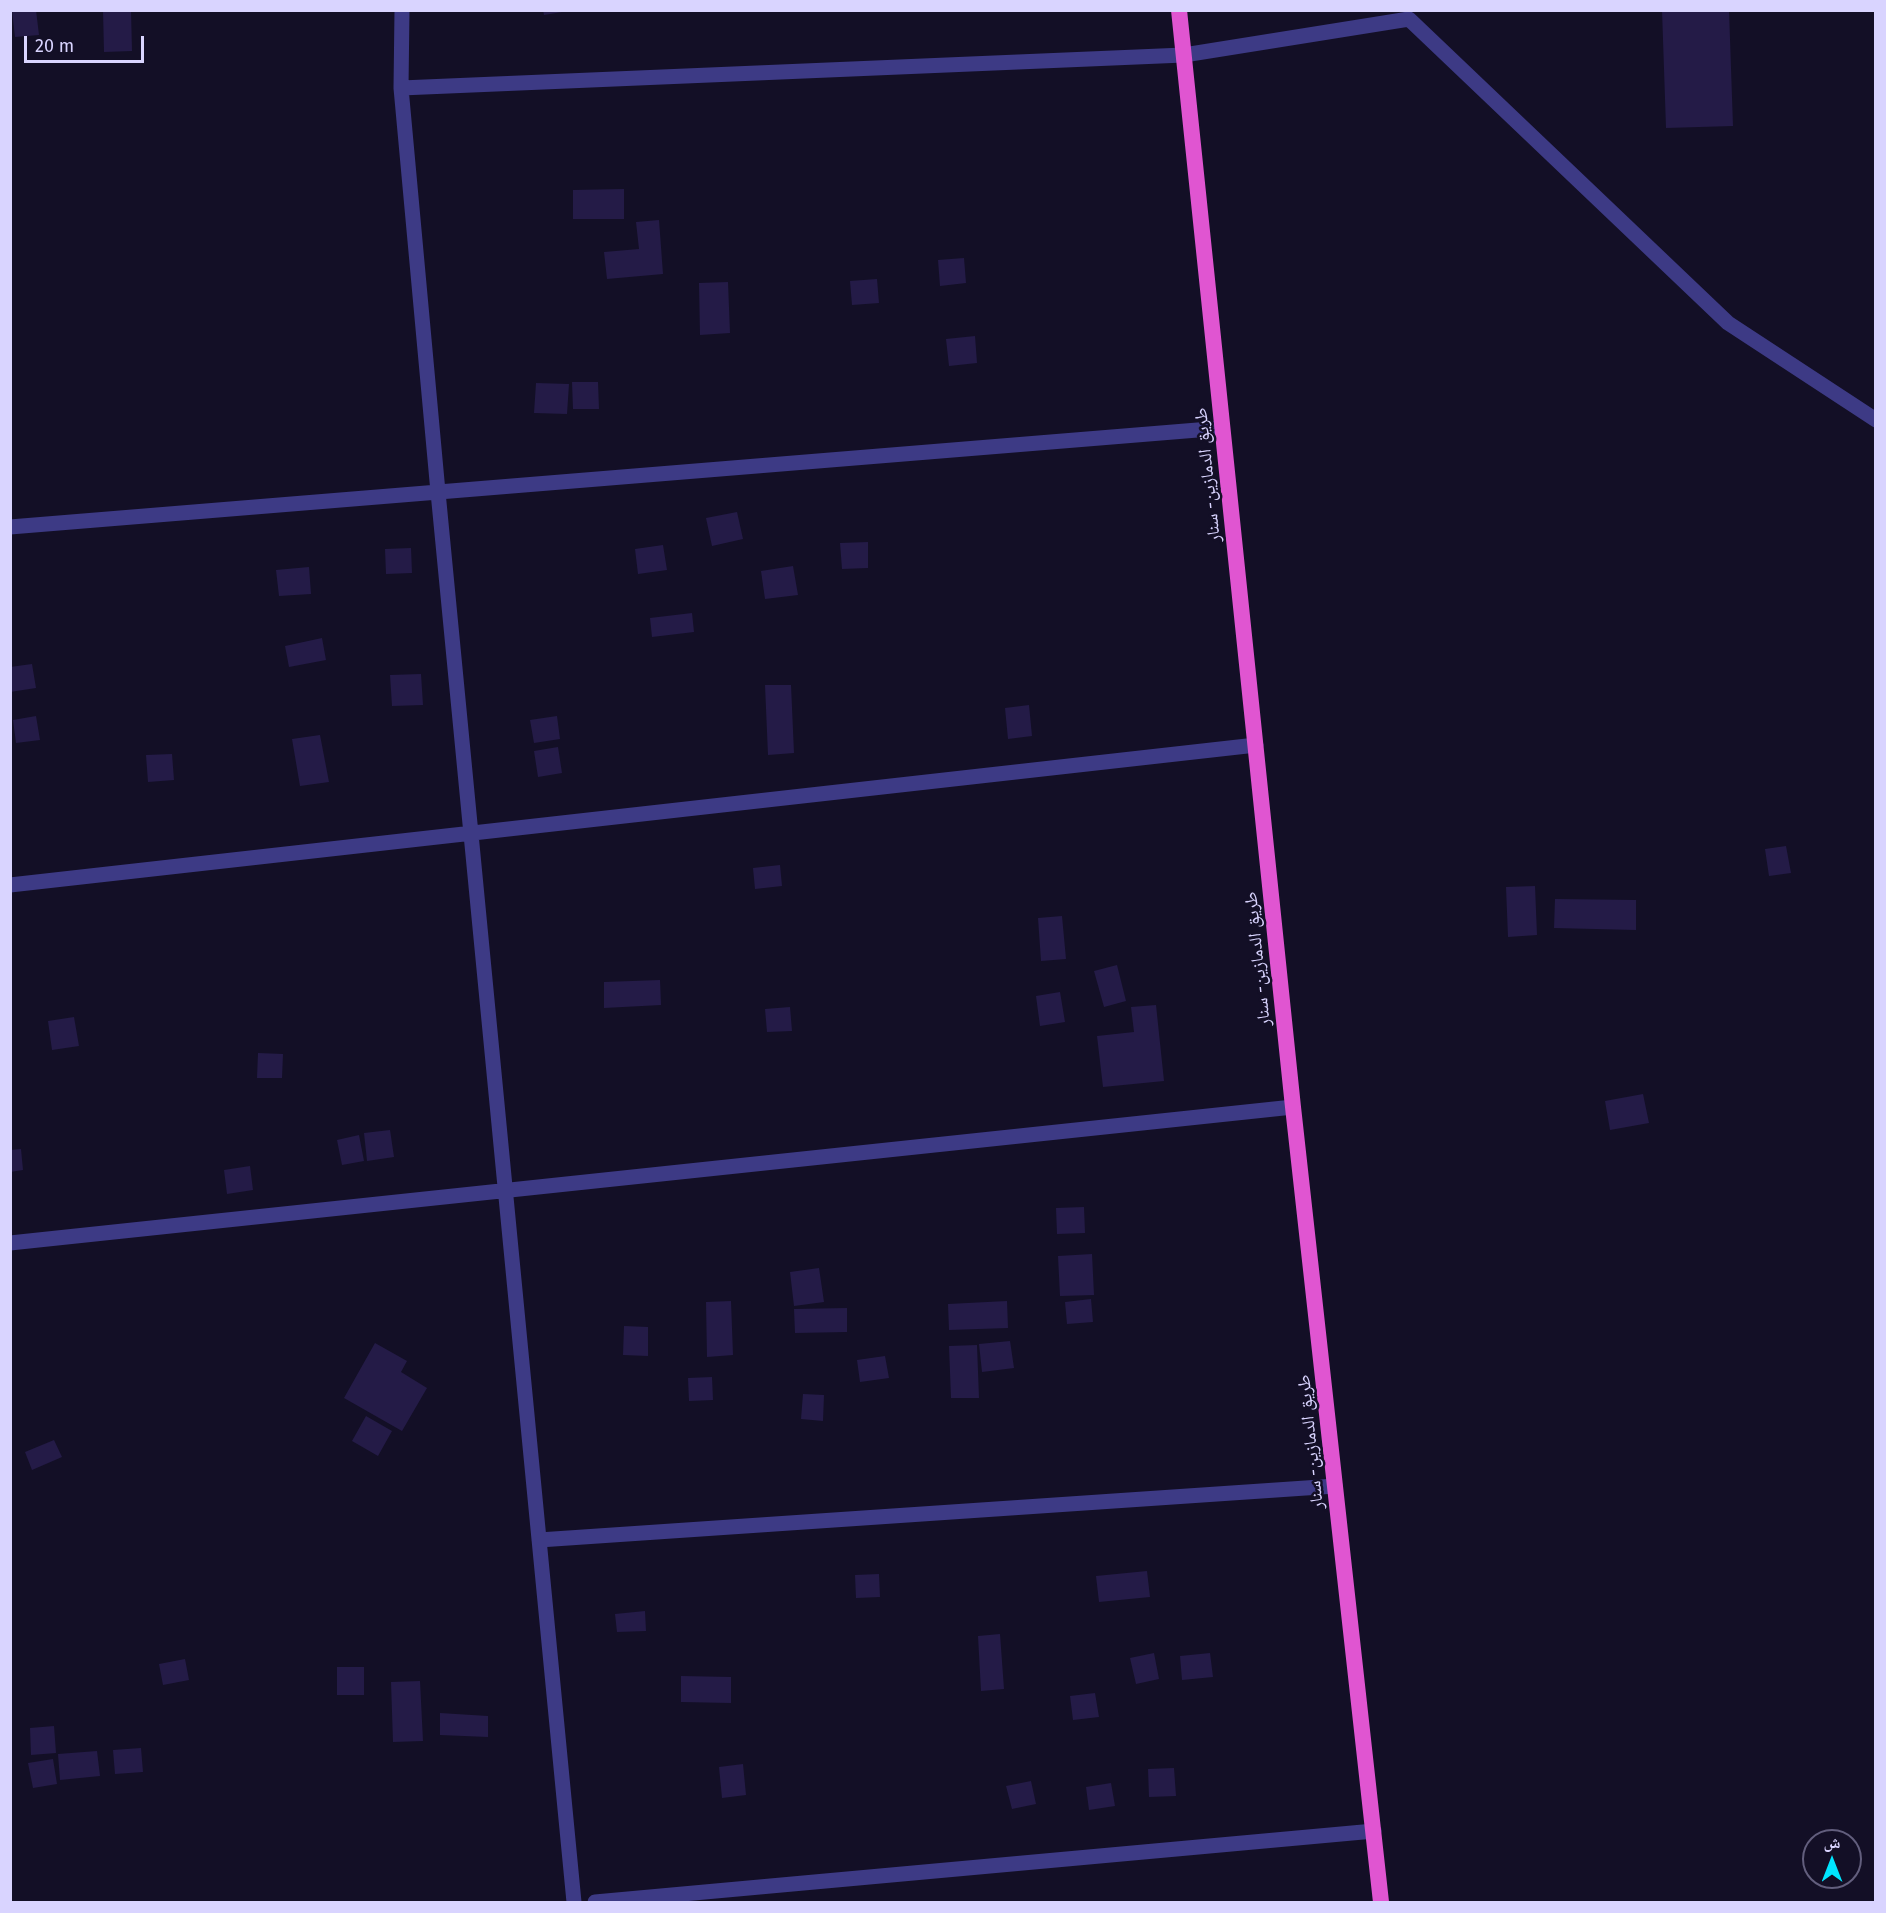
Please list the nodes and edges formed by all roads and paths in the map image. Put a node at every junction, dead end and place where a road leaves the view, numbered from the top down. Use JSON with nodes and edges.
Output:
{"nodes":[{"id":1,"x":402,"y":10,"type":"edge"},
{"id":2,"x":1179,"y":10,"type":"edge"},
{"id":3,"x":1184,"y":55,"type":"junction"},
{"id":4,"x":401,"y":88,"type":"junction"},
{"id":5,"x":1875,"y":420,"type":"edge"},
{"id":6,"x":1222,"y":428,"type":"junction"},
{"id":7,"x":438,"y":492,"type":"junction"},
{"id":8,"x":10,"y":527,"type":"edge"},
{"id":9,"x":1256,"y":745,"type":"junction"},
{"id":10,"x":471,"y":832,"type":"junction"},
{"id":11,"x":10,"y":885,"type":"edge"},
{"id":12,"x":1293,"y":1107,"type":"junction"},
{"id":13,"x":505,"y":1191,"type":"junction"},
{"id":14,"x":10,"y":1244,"type":"edge"},
{"id":15,"x":1335,"y":1486,"type":"junction"},
{"id":16,"x":539,"y":1540,"type":"junction"},
{"id":17,"x":1374,"y":1831,"type":"junction"},
{"id":18,"x":574,"y":1902,"type":"edge"},
{"id":19,"x":595,"y":1902,"type":"edge"},
{"id":20,"x":1381,"y":1902,"type":"edge"}],
"edges":[{"from":1,"to":4,"type":"street"},
{"from":2,"to":3,"type":"highway","name":"طريق الدمازين- سنار"},
{"from":3,"to":4,"type":"street"},
{"from":3,"to":5,"type":"street"},
{"from":3,"to":6,"type":"highway","name":"طريق الدمازين- سنار"},
{"from":4,"to":7,"type":"street"},
{"from":6,"to":7,"type":"street"},
{"from":6,"to":9,"type":"highway","name":"طريق الدمازين- سنار"},
{"from":7,"to":8,"type":"street"},
{"from":7,"to":10,"type":"street"},
{"from":9,"to":10,"type":"street"},
{"from":9,"to":12,"type":"highway","name":"طريق الدمازين- سنار"},
{"from":10,"to":11,"type":"street"},
{"from":10,"to":13,"type":"street"},
{"from":12,"to":13,"type":"street"},
{"from":12,"to":15,"type":"highway","name":"طريق الدمازين- سنار"},
{"from":13,"to":14,"type":"street"},
{"from":13,"to":16,"type":"street"},
{"from":15,"to":16,"type":"street"},
{"from":15,"to":17,"type":"highway","name":"طريق الدمازين- سنار"},
{"from":16,"to":18,"type":"street"},
{"from":17,"to":19,"type":"street"},
{"from":17,"to":20,"type":"highway","name":"طريق الدمازين- سنار"}]}
